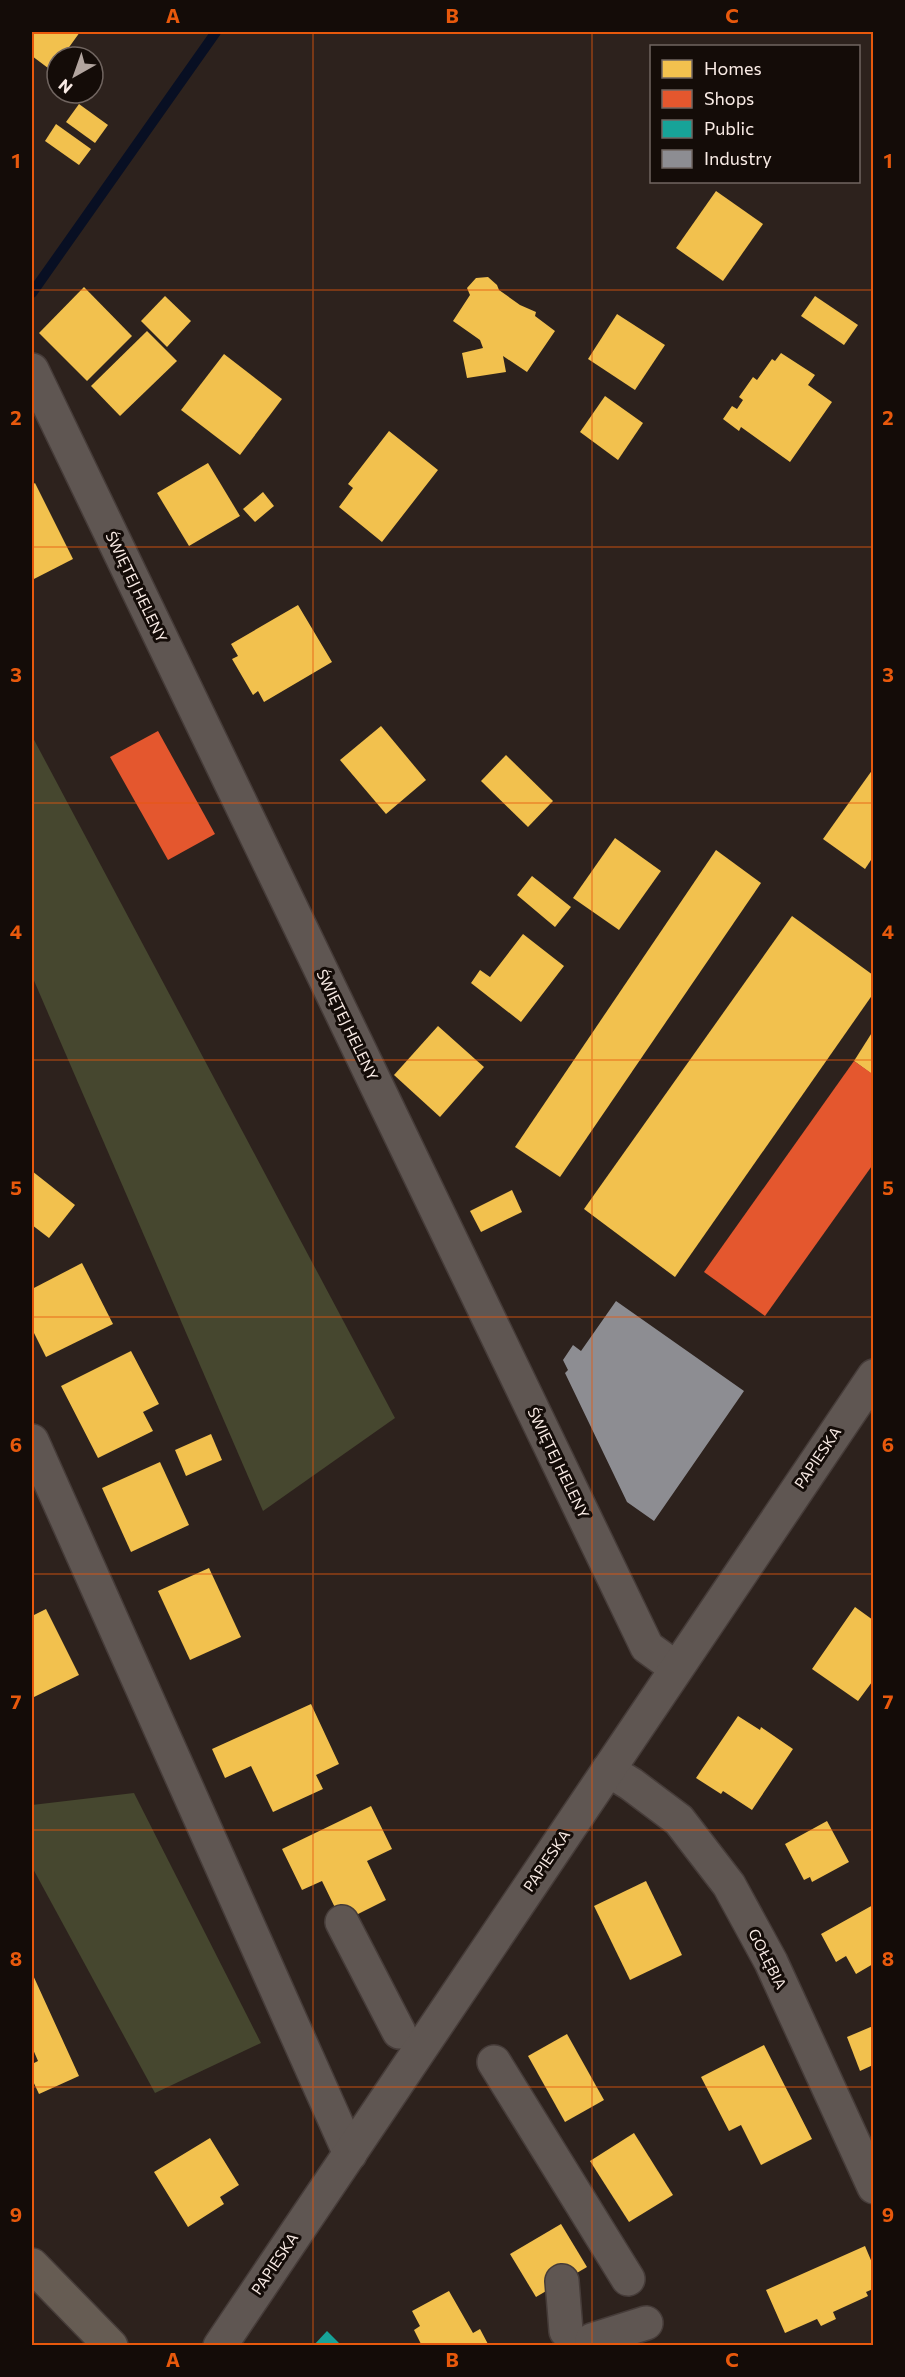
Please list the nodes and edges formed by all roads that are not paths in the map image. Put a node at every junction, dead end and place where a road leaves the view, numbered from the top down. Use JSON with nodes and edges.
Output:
{"nodes":[{"id":1,"x":33,"y":373,"type":"edge"},
{"id":2,"x":873,"y":1376,"type":"edge"},
{"id":3,"x":32,"y":1441,"type":"edge"},
{"id":4,"x":676,"y":1668,"type":"junction"},
{"id":5,"x":608,"y":1770,"type":"junction"},
{"id":6,"x":342,"y":1922,"type":"dead end"},
{"id":7,"x":399,"y":2032,"type":"dead end"},
{"id":8,"x":494,"y":2062,"type":"dead end"},
{"id":9,"x":350,"y":2154,"type":"junction"},
{"id":10,"x":873,"y":2187,"type":"edge"},
{"id":11,"x":32,"y":2265,"type":"edge"},
{"id":12,"x":628,"y":2279,"type":"dead end"},
{"id":13,"x":562,"y":2282,"type":"dead end"},
{"id":14,"x":646,"y":2323,"type":"dead end"},
{"id":15,"x":111,"y":2346,"type":"edge"},
{"id":16,"x":220,"y":2346,"type":"edge"}],
"edges":[{"from":1,"to":4,"type":"street","name":"ŚWIĘTEJ HELENY"},
{"from":2,"to":4,"type":"street","name":"PAPIESKA"},
{"from":3,"to":9,"type":"street"},
{"from":4,"to":5,"type":"street","name":"PAPIESKA"},
{"from":5,"to":9,"type":"street","name":"PAPIESKA"},
{"from":5,"to":10,"type":"street","name":"GOŁĘBIA"},
{"from":6,"to":7,"type":"street"},
{"from":8,"to":12,"type":"street"},
{"from":9,"to":16,"type":"street","name":"PAPIESKA"},
{"from":11,"to":15,"type":"main road"},
{"from":13,"to":14,"type":"street"}]}
